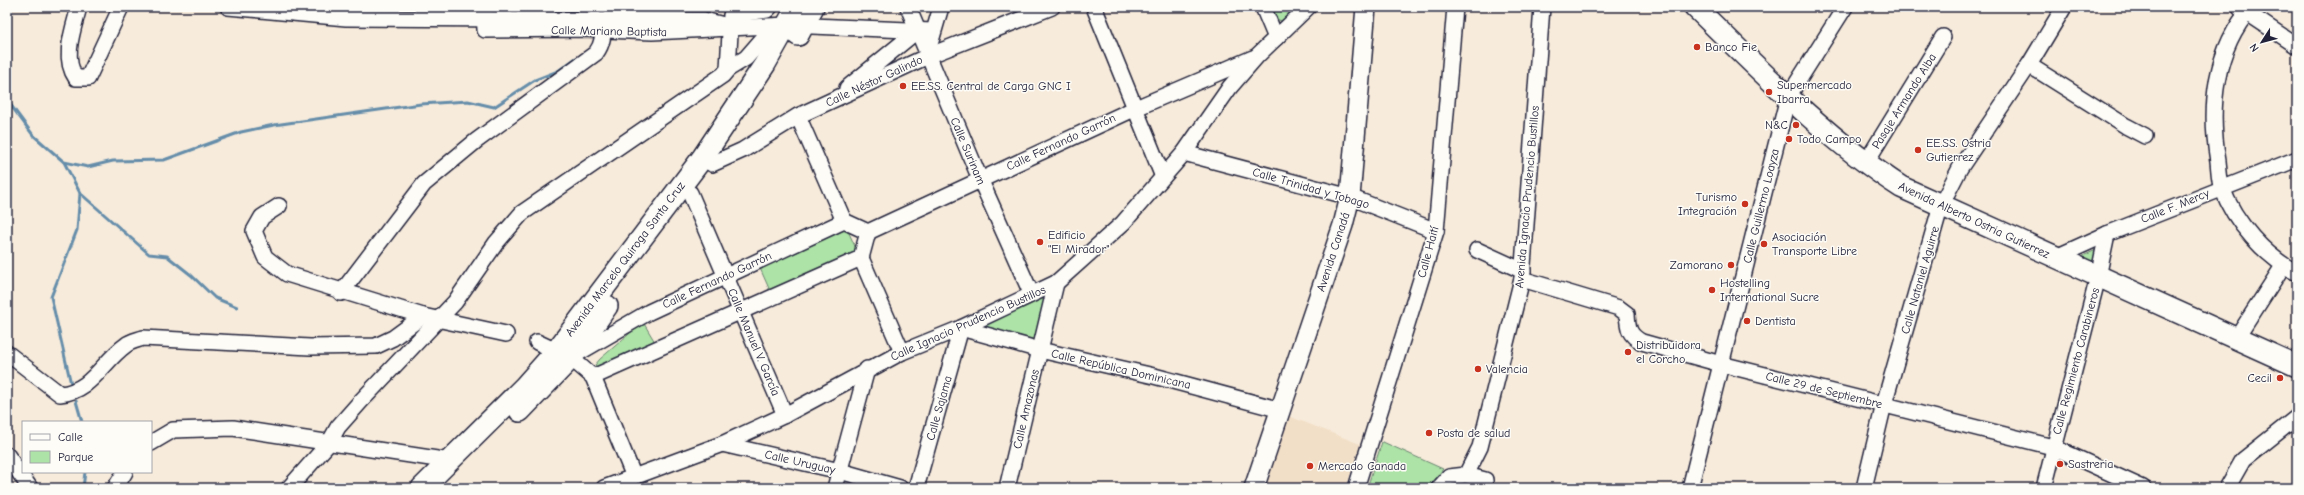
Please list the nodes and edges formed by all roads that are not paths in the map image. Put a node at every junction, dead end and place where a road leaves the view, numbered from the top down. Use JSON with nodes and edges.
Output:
{"nodes":[{"id":1,"x":78,"y":7,"type":"edge"},
{"id":2,"x":121,"y":7,"type":"edge"},
{"id":3,"x":228,"y":7,"type":"edge"},
{"id":4,"x":770,"y":7,"type":"edge"},
{"id":5,"x":814,"y":7,"type":"edge"},
{"id":6,"x":908,"y":7,"type":"edge"},
{"id":7,"x":941,"y":7,"type":"edge"},
{"id":8,"x":1052,"y":7,"type":"edge"},
{"id":9,"x":1094,"y":7,"type":"edge"},
{"id":10,"x":1263,"y":7,"type":"edge"},
{"id":11,"x":1308,"y":7,"type":"edge"},
{"id":12,"x":1366,"y":7,"type":"edge"},
{"id":13,"x":1455,"y":7,"type":"edge"},
{"id":14,"x":1542,"y":7,"type":"edge"},
{"id":15,"x":1845,"y":7,"type":"edge"},
{"id":16,"x":2064,"y":7,"type":"edge"},
{"id":17,"x":2246,"y":9,"type":"edge"},
{"id":18,"x":1704,"y":10,"type":"edge"},
{"id":19,"x":345,"y":12,"type":"edge"},
{"id":20,"x":488,"y":16,"type":"edge"},
{"id":21,"x":635,"y":19,"type":"edge"},
{"id":22,"x":791,"y":21,"type":"edge"},
{"id":23,"x":603,"y":25,"type":"junction"},
{"id":24,"x":732,"y":27,"type":"junction"},
{"id":25,"x":925,"y":30,"type":"junction"},
{"id":26,"x":1944,"y":37,"type":"dead end"},
{"id":27,"x":1276,"y":38,"type":"junction"},
{"id":28,"x":2297,"y":46,"type":"edge"},
{"id":29,"x":928,"y":56,"type":"junction"},
{"id":30,"x":1257,"y":56,"type":"junction"},
{"id":31,"x":2029,"y":65,"type":"junction"},
{"id":32,"x":728,"y":69,"type":"junction"},
{"id":33,"x":1788,"y":96,"type":"junction"},
{"id":34,"x":826,"y":105,"type":"junction"},
{"id":35,"x":1136,"y":108,"type":"junction"},
{"id":36,"x":798,"y":116,"type":"junction"},
{"id":37,"x":2146,"y":136,"type":"dead end"},
{"id":38,"x":1184,"y":153,"type":"junction"},
{"id":39,"x":2297,"y":160,"type":"edge"},
{"id":40,"x":708,"y":161,"type":"junction"},
{"id":41,"x":1865,"y":164,"type":"junction"},
{"id":42,"x":1163,"y":177,"type":"junction"},
{"id":43,"x":980,"y":179,"type":"junction"},
{"id":44,"x":2222,"y":188,"type":"junction"},
{"id":45,"x":684,"y":190,"type":"junction"},
{"id":46,"x":1350,"y":197,"type":"junction"},
{"id":47,"x":1941,"y":205,"type":"junction"},
{"id":48,"x":279,"y":206,"type":"dead end"},
{"id":49,"x":844,"y":221,"type":"junction"},
{"id":50,"x":1436,"y":231,"type":"junction"},
{"id":51,"x":868,"y":232,"type":"junction"},
{"id":52,"x":2107,"y":234,"type":"junction"},
{"id":53,"x":1477,"y":250,"type":"dead end"},
{"id":54,"x":2056,"y":257,"type":"junction"},
{"id":55,"x":861,"y":258,"type":"junction"},
{"id":56,"x":2283,"y":266,"type":"junction"},
{"id":57,"x":2297,"y":273,"type":"edge"},
{"id":58,"x":1522,"y":275,"type":"junction"},
{"id":59,"x":726,"y":276,"type":"junction"},
{"id":60,"x":2098,"y":277,"type":"junction"},
{"id":61,"x":1056,"y":283,"type":"junction"},
{"id":62,"x":341,"y":293,"type":"junction"},
{"id":63,"x":1031,"y":293,"type":"junction"},
{"id":64,"x":742,"y":312,"type":"junction"},
{"id":65,"x":423,"y":316,"type":"junction"},
{"id":66,"x":438,"y":319,"type":"junction"},
{"id":67,"x":961,"y":328,"type":"junction"},
{"id":68,"x":506,"y":334,"type":"dead end"},
{"id":69,"x":2236,"y":339,"type":"junction"},
{"id":70,"x":537,"y":342,"type":"dead end"},
{"id":71,"x":1040,"y":350,"type":"junction"},
{"id":72,"x":902,"y":352,"type":"junction"},
{"id":73,"x":7,"y":353,"type":"edge"},
{"id":74,"x":564,"y":354,"type":"junction"},
{"id":75,"x":1721,"y":364,"type":"junction"},
{"id":76,"x":2297,"y":366,"type":"edge"},
{"id":77,"x":867,"y":369,"type":"junction"},
{"id":78,"x":593,"y":377,"type":"junction"},
{"id":79,"x":1884,"y":404,"type":"junction"},
{"id":80,"x":1281,"y":410,"type":"junction"},
{"id":81,"x":785,"y":415,"type":"junction"},
{"id":82,"x":2297,"y":417,"type":"edge"},
{"id":83,"x":152,"y":442,"type":"edge"},
{"id":84,"x":329,"y":443,"type":"junction"},
{"id":85,"x":722,"y":444,"type":"junction"},
{"id":86,"x":1480,"y":447,"type":"junction"},
{"id":87,"x":2053,"y":448,"type":"junction"},
{"id":88,"x":7,"y":455,"type":"edge"},
{"id":89,"x":450,"y":461,"type":"junction"},
{"id":90,"x":840,"y":471,"type":"junction"},
{"id":91,"x":124,"y":473,"type":"edge"},
{"id":92,"x":634,"y":477,"type":"junction"},
{"id":93,"x":1467,"y":481,"type":"edge"},
{"id":94,"x":1485,"y":484,"type":"edge"},
{"id":95,"x":30,"y":488,"type":"edge"},
{"id":96,"x":115,"y":488,"type":"edge"},
{"id":97,"x":288,"y":488,"type":"edge"},
{"id":98,"x":422,"y":488,"type":"edge"},
{"id":99,"x":440,"y":488,"type":"edge"},
{"id":100,"x":604,"y":488,"type":"edge"},
{"id":101,"x":835,"y":488,"type":"edge"},
{"id":102,"x":900,"y":488,"type":"edge"},
{"id":103,"x":916,"y":488,"type":"edge"},
{"id":104,"x":1007,"y":488,"type":"edge"},
{"id":105,"x":1254,"y":488,"type":"edge"},
{"id":106,"x":1356,"y":488,"type":"edge"},
{"id":107,"x":1439,"y":488,"type":"edge"},
{"id":108,"x":1690,"y":488,"type":"edge"},
{"id":109,"x":1864,"y":488,"type":"edge"},
{"id":110,"x":2044,"y":488,"type":"edge"},
{"id":111,"x":2143,"y":488,"type":"edge"},
{"id":112,"x":2227,"y":488,"type":"edge"}],
"edges":[{"from":1,"to":2,"type":"street"},
{"from":3,"to":19,"type":"street","name":"Calle Mariano Baptista"},
{"from":4,"to":24,"type":"street"},
{"from":5,"to":22,"type":"highway","name":"Avenida Marcelo Quiroga Santa Cruz"},
{"from":6,"to":25,"type":"street","name":"Calle Surinam"},
{"from":7,"to":25,"type":"street"},
{"from":8,"to":29,"type":"street","name":"Calle Néstor Galindo"},
{"from":9,"to":35,"type":"street"},
{"from":10,"to":27,"type":"street"},
{"from":11,"to":27,"type":"street","name":"Calle Ignacio Prudencio Bustillos"},
{"from":12,"to":46,"type":"main road","name":"Avenida Canadá"},
{"from":13,"to":50,"type":"street","name":"Calle Haití"},
{"from":14,"to":58,"type":"street","name":"Avenida Ignacio Prudencio Bustillos"},
{"from":15,"to":33,"type":"street","name":"Calle Guillermo Loayza"},
{"from":16,"to":31,"type":"street","name":"Calle Nataniel Aguirre"},
{"from":17,"to":28,"type":"street"},
{"from":17,"to":44,"type":"street"},
{"from":18,"to":33,"type":"highway","name":"Avenida Alberto Ostria Gutierrez"},
{"from":19,"to":20,"type":"street","name":"Calle Mariano Baptista"},
{"from":20,"to":23,"type":"street","name":"Calle Mariano Baptista"},
{"from":21,"to":23,"type":"street","name":"Calle Mariano Baptista"},
{"from":21,"to":24,"type":"street","name":"Calle Mariano Baptista"},
{"from":22,"to":24,"type":"street","name":"Calle Mariano Baptista"},
{"from":22,"to":25,"type":"street","name":"Calle Mariano Baptista"},
{"from":22,"to":32,"type":"street"},
{"from":22,"to":40,"type":"highway","name":"Avenida Marcelo Quiroga Santa Cruz"},
{"from":23,"to":62,"type":"street"},
{"from":24,"to":32,"type":"street"},
{"from":25,"to":29,"type":"street","name":"Calle Surinam"},
{"from":25,"to":34,"type":"street"},
{"from":26,"to":41,"type":"street","name":"Pasaje Armando Alba"},
{"from":27,"to":30,"type":"street","name":"Calle Ignacio Prudencio Bustillos"},
{"from":29,"to":34,"type":"street","name":"Calle Néstor Galindo"},
{"from":29,"to":43,"type":"street","name":"Calle Surinam"},
{"from":30,"to":35,"type":"street","name":"Calle Fernando Garrón"},
{"from":30,"to":38,"type":"street","name":"Calle Ignacio Prudencio Bustillos"},
{"from":31,"to":37,"type":"street"},
{"from":31,"to":47,"type":"street","name":"Calle Nataniel Aguirre"},
{"from":32,"to":66,"type":"street"},
{"from":33,"to":41,"type":"highway","name":"Avenida Alberto Ostria Gutierrez"},
{"from":33,"to":75,"type":"street","name":"Calle Guillermo Loayza"},
{"from":34,"to":36,"type":"street","name":"Calle Néstor Galindo"},
{"from":35,"to":42,"type":"street"},
{"from":35,"to":43,"type":"street","name":"Calle Fernando Garrón"},
{"from":36,"to":40,"type":"street","name":"Calle Néstor Galindo"},
{"from":36,"to":49,"type":"street"},
{"from":38,"to":42,"type":"street","name":"Calle Ignacio Prudencio Bustillos"},
{"from":38,"to":46,"type":"street","name":"Calle Trinidad y Tobago"},
{"from":39,"to":44,"type":"street","name":"Calle F. Mercy"},
{"from":40,"to":45,"type":"highway","name":"Avenida Marcelo Quiroga Santa Cruz"},
{"from":41,"to":47,"type":"highway","name":"Avenida Alberto Ostria Gutierrez"},
{"from":42,"to":61,"type":"street","name":"Calle Ignacio Prudencio Bustillos"},
{"from":43,"to":51,"type":"street","name":"Calle Fernando Garrón"},
{"from":43,"to":63,"type":"street","name":"Calle Surinam"},
{"from":44,"to":52,"type":"street","name":"Calle F. Mercy"},
{"from":44,"to":56,"type":"street"},
{"from":45,"to":59,"type":"street","name":"Calle Manuel V. García"},
{"from":45,"to":74,"type":"highway","name":"Avenida Marcelo Quiroga Santa Cruz"},
{"from":46,"to":50,"type":"street","name":"Calle Trinidad y Tobago"},
{"from":46,"to":80,"type":"main road","name":"Avenida Canadá"},
{"from":47,"to":54,"type":"highway","name":"Avenida Alberto Ostria Gutierrez"},
{"from":47,"to":79,"type":"street","name":"Calle Nataniel Aguirre"},
{"from":48,"to":62,"type":"street"},
{"from":49,"to":51,"type":"street"},
{"from":49,"to":59,"type":"street","name":"Calle Fernando Garrón"},
{"from":50,"to":106,"type":"street","name":"Calle Haití"},
{"from":51,"to":55,"type":"street"},
{"from":52,"to":54,"type":"street","name":"Calle F. Mercy"},
{"from":52,"to":60,"type":"street","name":"Calle Regimiento Carabineros"},
{"from":53,"to":58,"type":"street"},
{"from":54,"to":60,"type":"highway","name":"Avenida Alberto Ostria Gutierrez"},
{"from":55,"to":64,"type":"street"},
{"from":55,"to":72,"type":"street"},
{"from":56,"to":57,"type":"street"},
{"from":56,"to":69,"type":"street"},
{"from":58,"to":75,"type":"street","name":"Calle 29 de Septiembre"},
{"from":58,"to":86,"type":"street","name":"Avenida Ignacio Prudencio Bustillos"},
{"from":59,"to":64,"type":"street","name":"Calle Manuel V. García"},
{"from":59,"to":74,"type":"street","name":"Calle Fernando Garrón"},
{"from":60,"to":69,"type":"highway","name":"Avenida Alberto Ostria Gutierrez"},
{"from":60,"to":87,"type":"street","name":"Calle Regimiento Carabineros"},
{"from":61,"to":63,"type":"street","name":"Calle Ignacio Prudencio Bustillos"},
{"from":61,"to":71,"type":"street","name":"Calle Amazonas"},
{"from":62,"to":65,"type":"street"},
{"from":63,"to":67,"type":"street","name":"Calle Ignacio Prudencio Bustillos"},
{"from":64,"to":78,"type":"street"},
{"from":64,"to":81,"type":"street","name":"Calle Manuel V. García"},
{"from":65,"to":66,"type":"street"},
{"from":65,"to":73,"type":"street"},
{"from":66,"to":68,"type":"street"},
{"from":66,"to":84,"type":"street"},
{"from":67,"to":71,"type":"street","name":"Calle República Dominicana"},
{"from":67,"to":72,"type":"street","name":"Calle Ignacio Prudencio Bustillos"},
{"from":67,"to":103,"type":"street","name":"Calle Sajama"},
{"from":69,"to":76,"type":"highway","name":"Avenida Alberto Ostria Gutierrez"},
{"from":70,"to":74,"type":"street"},
{"from":71,"to":80,"type":"street","name":"Calle República Dominicana"},
{"from":71,"to":104,"type":"street","name":"Calle Amazonas"},
{"from":72,"to":77,"type":"street","name":"Calle Ignacio Prudencio Bustillos"},
{"from":74,"to":78,"type":"street"},
{"from":74,"to":89,"type":"highway","name":"Avenida Marcelo Quiroga Santa Cruz"},
{"from":74,"to":99,"type":"highway","name":"Avenida Marcelo Quiroga Santa Cruz"},
{"from":75,"to":79,"type":"street","name":"Calle 29 de Septiembre"},
{"from":75,"to":108,"type":"street","name":"Calle Guillermo Loayza"},
{"from":77,"to":81,"type":"street","name":"Calle Ignacio Prudencio Bustillos"},
{"from":77,"to":90,"type":"street"},
{"from":78,"to":92,"type":"street"},
{"from":79,"to":87,"type":"street","name":"Calle 29 de Septiembre"},
{"from":79,"to":109,"type":"street","name":"Calle Nataniel Aguirre"},
{"from":80,"to":105,"type":"main road","name":"Avenida Canadá"},
{"from":81,"to":85,"type":"street","name":"Calle Ignacio Prudencio Bustillos"},
{"from":82,"to":112,"type":"street"},
{"from":83,"to":84,"type":"street"},
{"from":84,"to":89,"type":"street"},
{"from":84,"to":97,"type":"street"},
{"from":85,"to":90,"type":"street","name":"Calle Uruguay"},
{"from":85,"to":92,"type":"street","name":"Calle Ignacio Prudencio Bustillos"},
{"from":86,"to":93,"type":"street","name":"Avenida Ignacio Prudencio Bustillos"},
{"from":86,"to":94,"type":"street"},
{"from":87,"to":110,"type":"street","name":"Calle Regimiento Carabineros"},
{"from":87,"to":111,"type":"street","name":"Calle 29 de Septiembre"},
{"from":88,"to":95,"type":"street"},
{"from":89,"to":98,"type":"highway","name":"Avenida Marcelo Quiroga Santa Cruz"},
{"from":90,"to":101,"type":"street"},
{"from":90,"to":102,"type":"street","name":"Calle Uruguay"},
{"from":91,"to":96,"type":"street"},
{"from":92,"to":100,"type":"street","name":"Calle Ignacio Prudencio Bustillos"},
{"from":93,"to":94,"type":"street"},
{"from":93,"to":107,"type":"street"}]}
